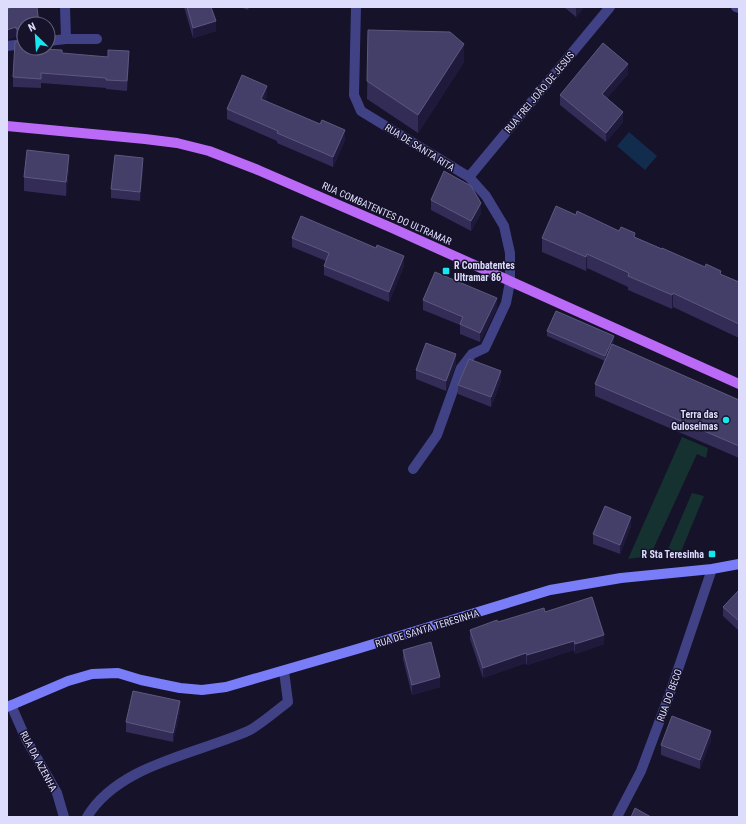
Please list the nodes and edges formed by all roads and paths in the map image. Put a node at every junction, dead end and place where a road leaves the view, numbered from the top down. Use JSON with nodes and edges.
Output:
{"nodes":[{"id":1,"x":65,"y":7,"type":"edge"},
{"id":2,"x":356,"y":7,"type":"edge"},
{"id":3,"x":610,"y":7,"type":"edge"},
{"id":4,"x":66,"y":39,"type":"junction"},
{"id":5,"x":97,"y":39,"type":"dead end"},
{"id":6,"x":56,"y":40,"type":"edge"},
{"id":7,"x":7,"y":126,"type":"edge"},
{"id":8,"x":469,"y":177,"type":"junction"},
{"id":9,"x":510,"y":282,"type":"junction"},
{"id":10,"x":739,"y":384,"type":"edge"},
{"id":11,"x":413,"y":469,"type":"dead end"},
{"id":12,"x":739,"y":564,"type":"edge"},
{"id":13,"x":712,"y":569,"type":"junction"},
{"id":14,"x":284,"y":671,"type":"junction"},
{"id":15,"x":9,"y":706,"type":"edge"},
{"id":16,"x":64,"y":817,"type":"edge"},
{"id":17,"x":87,"y":817,"type":"edge"},
{"id":18,"x":616,"y":817,"type":"edge"}],
"edges":[{"from":1,"to":4,"type":"street"},
{"from":2,"to":8,"type":"street","name":"RUA DE SANTA RITA"},
{"from":3,"to":8,"type":"street","name":"RUA FREI JOÃO DE JESUS"},
{"from":4,"to":5,"type":"street"},
{"from":4,"to":6,"type":"street"},
{"from":7,"to":9,"type":"main road","name":"RUA COMBATENTES DO ULTRAMAR"},
{"from":8,"to":9,"type":"street","name":"RUA DE SANTA RITA"},
{"from":9,"to":10,"type":"main road","name":"RUA COMBATENTES DO ULTRAMAR"},
{"from":9,"to":11,"type":"street","name":"RUA DE SANTA RITA"},
{"from":12,"to":13,"type":"main road","name":"RUA DE SANTA TERESINHA"},
{"from":13,"to":14,"type":"main road","name":"RUA DE SANTA TERESINHA"},
{"from":13,"to":18,"type":"street","name":"RUA DO BECO"},
{"from":14,"to":15,"type":"main road","name":"RUA DE SANTA TERESINHA"},
{"from":14,"to":17,"type":"street"},
{"from":15,"to":16,"type":"street","name":"RUA DA AZENHA"}]}
